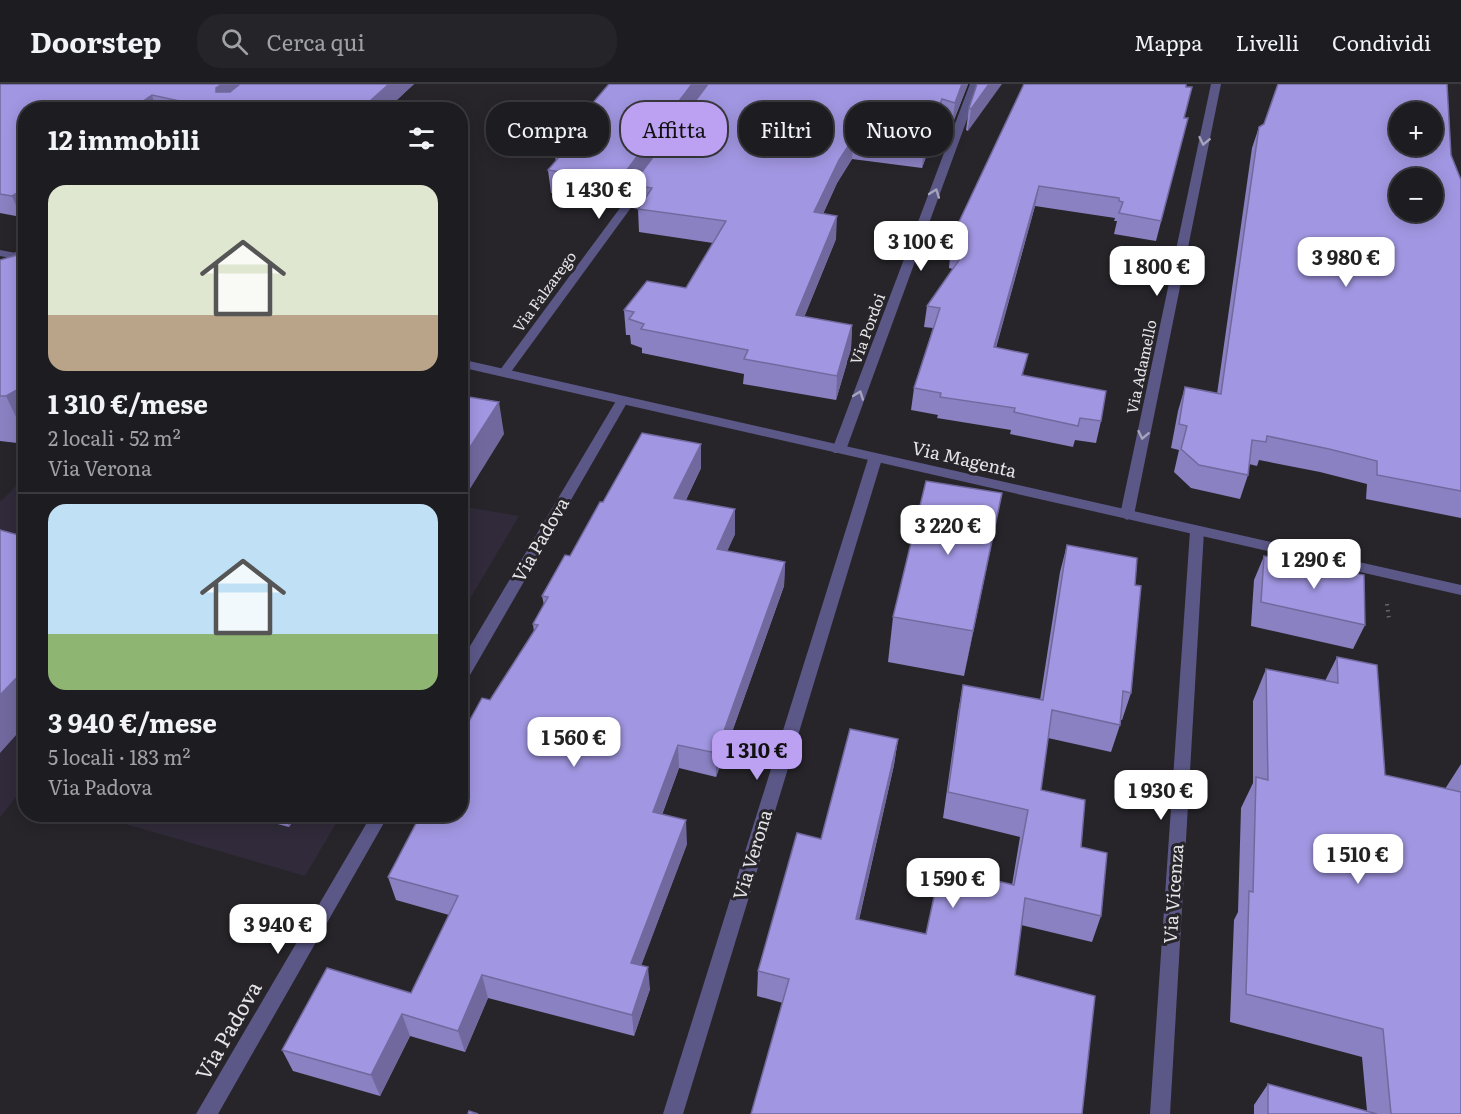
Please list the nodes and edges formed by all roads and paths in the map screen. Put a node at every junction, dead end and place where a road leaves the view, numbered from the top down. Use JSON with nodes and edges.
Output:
{"nodes":[{"id":1,"x":975,"y":84,"type":"edge"},
{"id":2,"x":1216,"y":84,"type":"edge"},
{"id":3,"x":648,"y":178,"type":"edge"},
{"id":4,"x":0,"y":253,"type":"edge"},
{"id":5,"x":18,"y":258,"type":"edge"},
{"id":6,"x":468,"y":365,"type":"edge"},
{"id":7,"x":504,"y":373,"type":"junction"},
{"id":8,"x":622,"y":401,"type":"junction"},
{"id":9,"x":839,"y":450,"type":"junction"},
{"id":10,"x":875,"y":459,"type":"junction"},
{"id":11,"x":1127,"y":515,"type":"junction"},
{"id":12,"x":1197,"y":531,"type":"junction"},
{"id":13,"x":1461,"y":590,"type":"edge"},
{"id":14,"x":468,"y":664,"type":"edge"},
{"id":15,"x":376,"y":822,"type":"edge"},
{"id":16,"x":206,"y":1114,"type":"edge"},
{"id":17,"x":673,"y":1114,"type":"edge"},
{"id":18,"x":1160,"y":1114,"type":"edge"}],
"edges":[{"from":9,"to":1,"type":"street","name":"Via Pordoi","one_way":true},
{"from":2,"to":11,"type":"street","name":"Via Adamello","one_way":true},
{"from":3,"to":7,"type":"street","name":"Via Falzarego"},
{"from":4,"to":5,"type":"street"},
{"from":6,"to":7,"type":"street","name":"Via Magenta"},
{"from":7,"to":8,"type":"street","name":"Via Magenta"},
{"from":8,"to":9,"type":"street","name":"Via Magenta"},
{"from":8,"to":14,"type":"street","name":"Via Padova"},
{"from":9,"to":10,"type":"street","name":"Via Magenta"},
{"from":10,"to":11,"type":"street","name":"Via Magenta"},
{"from":10,"to":17,"type":"street","name":"Via Verona"},
{"from":11,"to":12,"type":"street","name":"Via Magenta"},
{"from":12,"to":13,"type":"street","name":"Via Magenta"},
{"from":12,"to":18,"type":"street","name":"Via Vicenza"},
{"from":15,"to":16,"type":"street","name":"Via Padova"}]}
